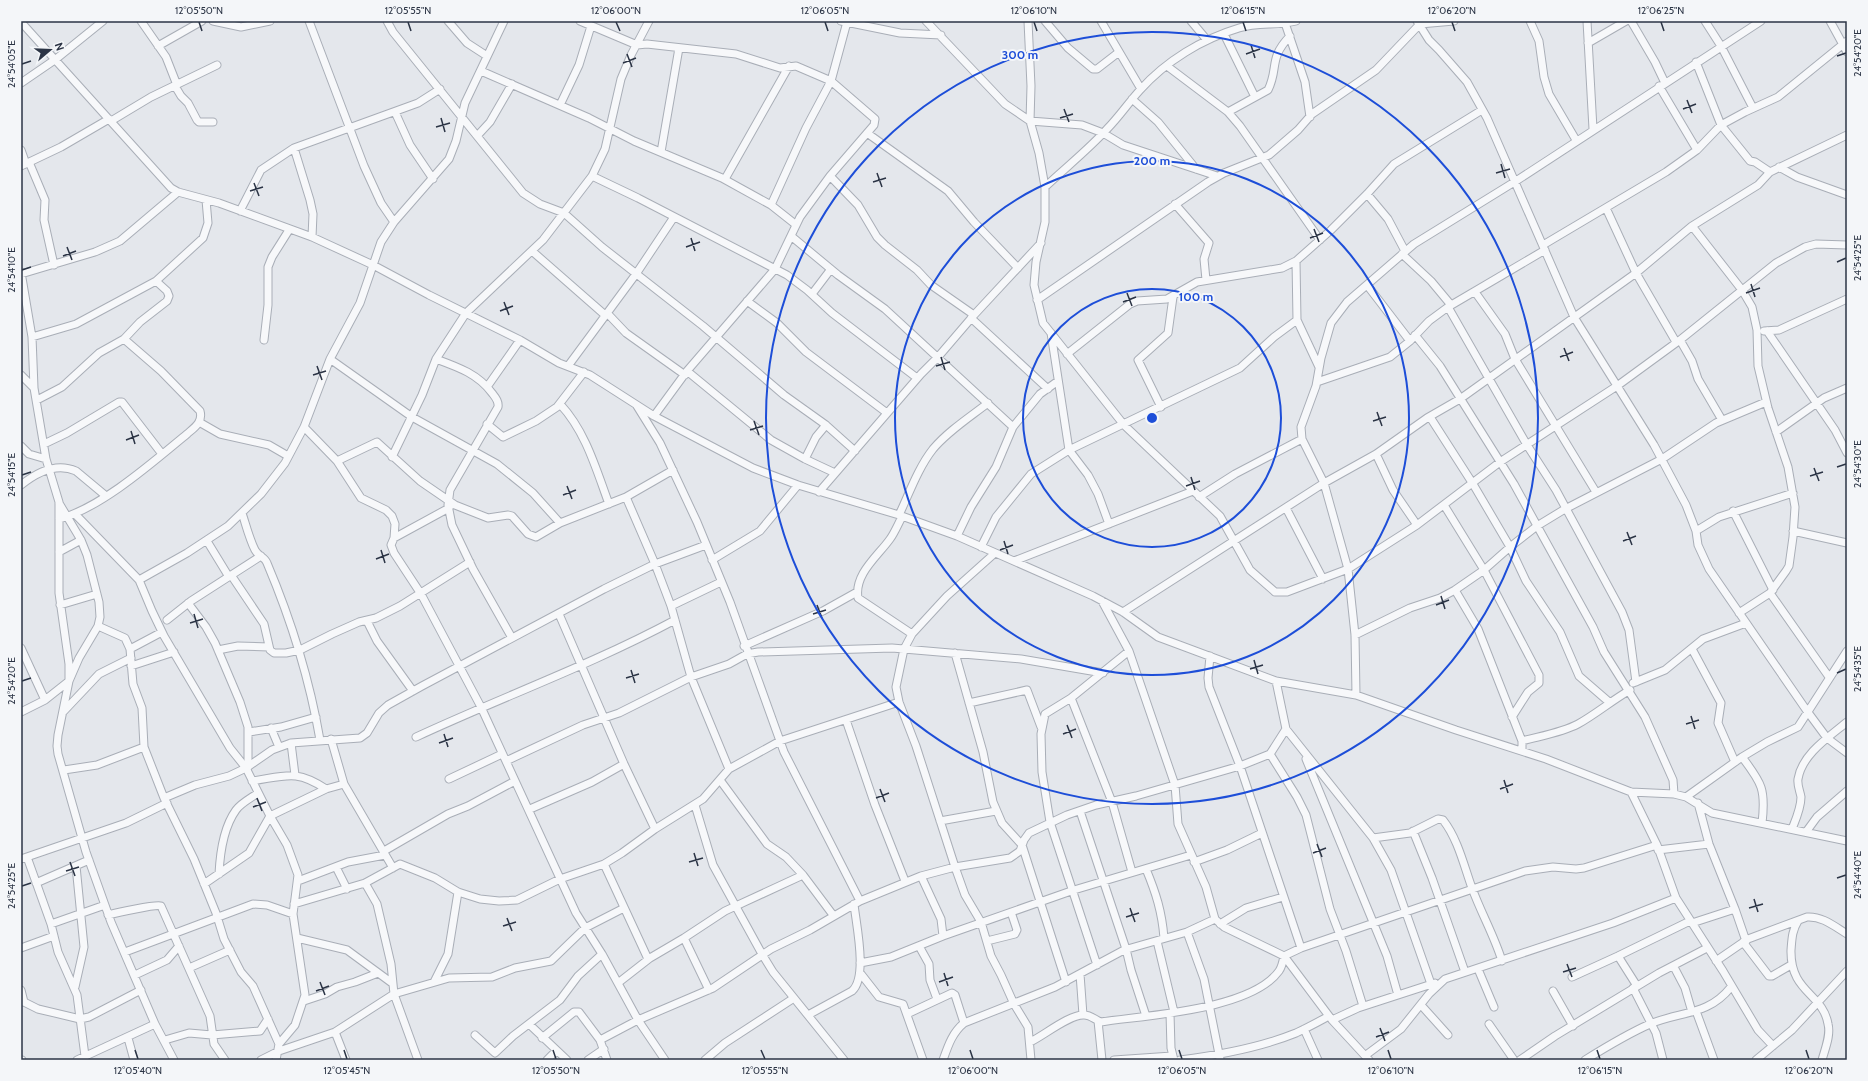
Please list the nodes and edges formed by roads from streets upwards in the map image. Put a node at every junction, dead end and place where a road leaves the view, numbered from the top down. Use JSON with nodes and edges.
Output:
{"nodes":[{"id":1,"x":141,"y":21,"type":"edge"},
{"id":2,"x":202,"y":21,"type":"edge"},
{"id":3,"x":213,"y":21,"type":"edge"},
{"id":4,"x":270,"y":21,"type":"edge"},
{"id":5,"x":308,"y":21,"type":"edge"},
{"id":6,"x":387,"y":21,"type":"edge"},
{"id":7,"x":448,"y":21,"type":"edge"},
{"id":8,"x":504,"y":21,"type":"edge"},
{"id":9,"x":580,"y":21,"type":"edge"},
{"id":10,"x":649,"y":21,"type":"edge"},
{"id":11,"x":926,"y":21,"type":"edge"},
{"id":12,"x":1028,"y":21,"type":"edge"},
{"id":13,"x":1045,"y":21,"type":"edge"},
{"id":14,"x":1101,"y":21,"type":"edge"},
{"id":15,"x":1191,"y":21,"type":"edge"},
{"id":16,"x":1296,"y":21,"type":"edge"},
{"id":17,"x":1454,"y":21,"type":"edge"},
{"id":18,"x":1530,"y":21,"type":"edge"},
{"id":19,"x":1587,"y":21,"type":"edge"},
{"id":20,"x":1626,"y":21,"type":"edge"},
{"id":21,"x":1632,"y":21,"type":"edge"},
{"id":22,"x":1706,"y":21,"type":"edge"},
{"id":23,"x":1746,"y":21,"type":"edge"},
{"id":24,"x":1761,"y":21,"type":"edge"},
{"id":25,"x":1830,"y":21,"type":"edge"},
{"id":26,"x":21,"y":22,"type":"edge"},
{"id":27,"x":844,"y":22,"type":"edge"},
{"id":28,"x":98,"y":23,"type":"edge"},
{"id":29,"x":1285,"y":23,"type":"junction"},
{"id":30,"x":1423,"y":23,"type":"edge"},
{"id":31,"x":591,"y":26,"type":"junction"},
{"id":32,"x":1750,"y":28,"type":"junction"},
{"id":33,"x":1224,"y":34,"type":"junction"},
{"id":34,"x":941,"y":35,"type":"junction"},
{"id":35,"x":1290,"y":36,"type":"junction"},
{"id":36,"x":1207,"y":40,"type":"junction"},
{"id":37,"x":1845,"y":42,"type":"edge"},
{"id":38,"x":1588,"y":43,"type":"junction"},
{"id":39,"x":637,"y":45,"type":"junction"},
{"id":40,"x":158,"y":46,"type":"junction"},
{"id":41,"x":1721,"y":46,"type":"junction"},
{"id":42,"x":679,"y":48,"type":"junction"},
{"id":43,"x":1120,"y":52,"type":"junction"},
{"id":44,"x":1847,"y":52,"type":"edge"},
{"id":45,"x":487,"y":56,"type":"junction"},
{"id":46,"x":56,"y":59,"type":"junction"},
{"id":47,"x":1696,"y":62,"type":"junction"},
{"id":48,"x":217,"y":65,"type":"dead end"},
{"id":49,"x":789,"y":66,"type":"junction"},
{"id":50,"x":1166,"y":66,"type":"junction"},
{"id":51,"x":481,"y":71,"type":"junction"},
{"id":52,"x":830,"y":81,"type":"junction"},
{"id":53,"x":21,"y":83,"type":"edge"},
{"id":54,"x":512,"y":84,"type":"junction"},
{"id":55,"x":1662,"y":84,"type":"junction"},
{"id":56,"x":176,"y":86,"type":"junction"},
{"id":57,"x":440,"y":89,"type":"junction"},
{"id":58,"x":1140,"y":89,"type":"junction"},
{"id":59,"x":1255,"y":97,"type":"junction"},
{"id":60,"x":1132,"y":99,"type":"junction"},
{"id":61,"x":560,"y":105,"type":"junction"},
{"id":62,"x":1753,"y":108,"type":"junction"},
{"id":63,"x":1482,"y":110,"type":"junction"},
{"id":64,"x":395,"y":112,"type":"junction"},
{"id":65,"x":1228,"y":112,"type":"junction"},
{"id":66,"x":462,"y":117,"type":"junction"},
{"id":67,"x":1310,"y":117,"type":"junction"},
{"id":68,"x":110,"y":120,"type":"junction"},
{"id":69,"x":1030,"y":121,"type":"junction"},
{"id":70,"x":213,"y":122,"type":"dead end"},
{"id":71,"x":1721,"y":125,"type":"junction"},
{"id":72,"x":349,"y":129,"type":"junction"},
{"id":73,"x":610,"y":129,"type":"junction"},
{"id":74,"x":1593,"y":129,"type":"junction"},
{"id":75,"x":867,"y":133,"type":"junction"},
{"id":76,"x":1103,"y":133,"type":"junction"},
{"id":77,"x":478,"y":135,"type":"junction"},
{"id":78,"x":1847,"y":135,"type":"edge"},
{"id":79,"x":1576,"y":140,"type":"junction"},
{"id":80,"x":294,"y":148,"type":"junction"},
{"id":81,"x":21,"y":150,"type":"edge"},
{"id":82,"x":1697,"y":150,"type":"junction"},
{"id":83,"x":662,"y":152,"type":"junction"},
{"id":84,"x":1263,"y":158,"type":"junction"},
{"id":85,"x":26,"y":164,"type":"edge"},
{"id":86,"x":1779,"y":167,"type":"junction"},
{"id":87,"x":1196,"y":169,"type":"junction"},
{"id":88,"x":1770,"y":172,"type":"junction"},
{"id":89,"x":592,"y":176,"type":"junction"},
{"id":90,"x":830,"y":176,"type":"junction"},
{"id":91,"x":1218,"y":176,"type":"junction"},
{"id":92,"x":433,"y":179,"type":"junction"},
{"id":93,"x":725,"y":179,"type":"junction"},
{"id":94,"x":1516,"y":181,"type":"junction"},
{"id":95,"x":1045,"y":187,"type":"junction"},
{"id":96,"x":178,"y":192,"type":"junction"},
{"id":97,"x":1367,"y":194,"type":"junction"},
{"id":98,"x":1847,"y":195,"type":"edge"},
{"id":99,"x":206,"y":200,"type":"junction"},
{"id":100,"x":1175,"y":204,"type":"junction"},
{"id":101,"x":771,"y":205,"type":"junction"},
{"id":102,"x":1606,"y":208,"type":"junction"},
{"id":103,"x":240,"y":211,"type":"junction"},
{"id":104,"x":564,"y":213,"type":"junction"},
{"id":105,"x":674,"y":217,"type":"junction"},
{"id":106,"x":394,"y":222,"type":"junction"},
{"id":107,"x":795,"y":224,"type":"junction"},
{"id":108,"x":1692,"y":226,"type":"junction"},
{"id":109,"x":289,"y":230,"type":"junction"},
{"id":110,"x":791,"y":236,"type":"junction"},
{"id":111,"x":312,"y":237,"type":"junction"},
{"id":112,"x":1320,"y":240,"type":"junction"},
{"id":113,"x":1042,"y":242,"type":"junction"},
{"id":114,"x":1847,"y":245,"type":"edge"},
{"id":115,"x":1544,"y":247,"type":"junction"},
{"id":116,"x":532,"y":251,"type":"junction"},
{"id":117,"x":1404,"y":253,"type":"junction"},
{"id":118,"x":1296,"y":261,"type":"junction"},
{"id":119,"x":54,"y":265,"type":"junction"},
{"id":120,"x":373,"y":265,"type":"junction"},
{"id":121,"x":1018,"y":268,"type":"junction"},
{"id":122,"x":775,"y":269,"type":"junction"},
{"id":123,"x":831,"y":269,"type":"junction"},
{"id":124,"x":1636,"y":273,"type":"junction"},
{"id":125,"x":21,"y":274,"type":"edge"},
{"id":126,"x":636,"y":274,"type":"junction"},
{"id":127,"x":1206,"y":280,"type":"junction"},
{"id":128,"x":156,"y":281,"type":"junction"},
{"id":129,"x":1367,"y":285,"type":"junction"},
{"id":130,"x":1742,"y":290,"type":"junction"},
{"id":131,"x":1475,"y":292,"type":"junction"},
{"id":132,"x":812,"y":294,"type":"junction"},
{"id":133,"x":1173,"y":297,"type":"junction"},
{"id":134,"x":1847,"y":299,"type":"edge"},
{"id":135,"x":1037,"y":300,"type":"junction"},
{"id":136,"x":747,"y":301,"type":"junction"},
{"id":137,"x":1450,"y":306,"type":"junction"},
{"id":138,"x":466,"y":313,"type":"junction"},
{"id":139,"x":606,"y":314,"type":"junction"},
{"id":140,"x":972,"y":316,"type":"junction"},
{"id":141,"x":1574,"y":317,"type":"junction"},
{"id":142,"x":1297,"y":320,"type":"junction"},
{"id":143,"x":1757,"y":330,"type":"junction"},
{"id":144,"x":1767,"y":331,"type":"junction"},
{"id":145,"x":1051,"y":333,"type":"junction"},
{"id":146,"x":32,"y":337,"type":"junction"},
{"id":147,"x":716,"y":338,"type":"junction"},
{"id":148,"x":1412,"y":338,"type":"junction"},
{"id":149,"x":124,"y":339,"type":"junction"},
{"id":150,"x":264,"y":340,"type":"dead end"},
{"id":151,"x":520,"y":340,"type":"junction"},
{"id":152,"x":1678,"y":341,"type":"junction"},
{"id":153,"x":1067,"y":354,"type":"junction"},
{"id":154,"x":938,"y":357,"type":"junction"},
{"id":155,"x":330,"y":359,"type":"junction"},
{"id":156,"x":436,"y":359,"type":"junction"},
{"id":157,"x":1515,"y":359,"type":"junction"},
{"id":158,"x":568,"y":366,"type":"junction"},
{"id":159,"x":1319,"y":367,"type":"junction"},
{"id":160,"x":584,"y":372,"type":"junction"},
{"id":161,"x":686,"y":373,"type":"junction"},
{"id":162,"x":21,"y":375,"type":"edge"},
{"id":163,"x":917,"y":378,"type":"junction"},
{"id":164,"x":1489,"y":379,"type":"junction"},
{"id":165,"x":1058,"y":381,"type":"junction"},
{"id":166,"x":1317,"y":382,"type":"junction"},
{"id":167,"x":1617,"y":386,"type":"junction"},
{"id":168,"x":487,"y":387,"type":"junction"},
{"id":169,"x":34,"y":388,"type":"junction"},
{"id":170,"x":1847,"y":388,"type":"edge"},
{"id":171,"x":1048,"y":389,"type":"junction"},
{"id":172,"x":1460,"y":399,"type":"junction"},
{"id":173,"x":37,"y":400,"type":"junction"},
{"id":174,"x":1766,"y":402,"type":"junction"},
{"id":175,"x":988,"y":403,"type":"junction"},
{"id":176,"x":1816,"y":403,"type":"junction"},
{"id":177,"x":560,"y":404,"type":"junction"},
{"id":178,"x":636,"y":405,"type":"junction"},
{"id":179,"x":1161,"y":407,"type":"junction"},
{"id":180,"x":887,"y":413,"type":"junction"},
{"id":181,"x":654,"y":416,"type":"junction"},
{"id":182,"x":412,"y":417,"type":"junction"},
{"id":183,"x":1430,"y":417,"type":"junction"},
{"id":184,"x":1722,"y":420,"type":"junction"},
{"id":185,"x":199,"y":422,"type":"junction"},
{"id":186,"x":487,"y":424,"type":"junction"},
{"id":187,"x":826,"y":425,"type":"junction"},
{"id":188,"x":1124,"y":425,"type":"junction"},
{"id":189,"x":1556,"y":426,"type":"junction"},
{"id":190,"x":304,"y":427,"type":"junction"},
{"id":191,"x":1013,"y":427,"type":"junction"},
{"id":192,"x":1776,"y":432,"type":"junction"},
{"id":193,"x":1302,"y":439,"type":"junction"},
{"id":194,"x":44,"y":444,"type":"junction"},
{"id":195,"x":1527,"y":445,"type":"junction"},
{"id":196,"x":21,"y":446,"type":"edge"},
{"id":197,"x":1069,"y":450,"type":"junction"},
{"id":198,"x":473,"y":451,"type":"junction"},
{"id":199,"x":855,"y":451,"type":"junction"},
{"id":200,"x":1847,"y":453,"type":"edge"},
{"id":201,"x":162,"y":454,"type":"junction"},
{"id":202,"x":1376,"y":454,"type":"junction"},
{"id":203,"x":288,"y":456,"type":"junction"},
{"id":204,"x":392,"y":457,"type":"junction"},
{"id":205,"x":805,"y":459,"type":"junction"},
{"id":206,"x":1662,"y":459,"type":"junction"},
{"id":207,"x":46,"y":460,"type":"junction"},
{"id":208,"x":337,"y":461,"type":"junction"},
{"id":209,"x":1500,"y":462,"type":"junction"},
{"id":210,"x":48,"y":468,"type":"junction"},
{"id":211,"x":673,"y":470,"type":"junction"},
{"id":212,"x":835,"y":473,"type":"junction"},
{"id":213,"x":1324,"y":483,"type":"junction"},
{"id":214,"x":1473,"y":484,"type":"junction"},
{"id":215,"x":21,"y":485,"type":"edge"},
{"id":216,"x":798,"y":485,"type":"junction"},
{"id":217,"x":1193,"y":491,"type":"junction"},
{"id":218,"x":819,"y":492,"type":"junction"},
{"id":219,"x":1596,"y":492,"type":"junction"},
{"id":220,"x":1793,"y":493,"type":"junction"},
{"id":221,"x":106,"y":496,"type":"junction"},
{"id":222,"x":626,"y":497,"type":"junction"},
{"id":223,"x":1199,"y":497,"type":"junction"},
{"id":224,"x":448,"y":500,"type":"junction"},
{"id":225,"x":58,"y":502,"type":"junction"},
{"id":226,"x":609,"y":504,"type":"junction"},
{"id":227,"x":1444,"y":505,"type":"junction"},
{"id":228,"x":448,"y":508,"type":"junction"},
{"id":229,"x":1286,"y":508,"type":"junction"},
{"id":230,"x":1565,"y":509,"type":"junction"},
{"id":231,"x":1733,"y":511,"type":"junction"},
{"id":232,"x":242,"y":512,"type":"junction"},
{"id":233,"x":75,"y":514,"type":"junction"},
{"id":234,"x":900,"y":516,"type":"junction"},
{"id":235,"x":67,"y":517,"type":"junction"},
{"id":236,"x":59,"y":519,"type":"junction"},
{"id":237,"x":560,"y":523,"type":"junction"},
{"id":238,"x":1109,"y":524,"type":"junction"},
{"id":239,"x":1417,"y":525,"type":"junction"},
{"id":240,"x":1537,"y":526,"type":"junction"},
{"id":241,"x":1696,"y":531,"type":"junction"},
{"id":242,"x":1793,"y":531,"type":"junction"},
{"id":243,"x":956,"y":536,"type":"junction"},
{"id":244,"x":394,"y":538,"type":"junction"},
{"id":245,"x":81,"y":540,"type":"junction"},
{"id":246,"x":207,"y":541,"type":"junction"},
{"id":247,"x":1234,"y":542,"type":"junction"},
{"id":248,"x":1847,"y":543,"type":"edge"},
{"id":249,"x":706,"y":545,"type":"junction"},
{"id":250,"x":981,"y":547,"type":"junction"},
{"id":251,"x":1510,"y":547,"type":"junction"},
{"id":252,"x":59,"y":552,"type":"junction"},
{"id":253,"x":995,"y":553,"type":"junction"},
{"id":254,"x":261,"y":556,"type":"junction"},
{"id":255,"x":712,"y":560,"type":"junction"},
{"id":256,"x":1014,"y":561,"type":"junction"},
{"id":257,"x":470,"y":562,"type":"junction"},
{"id":258,"x":655,"y":564,"type":"junction"},
{"id":259,"x":1348,"y":569,"type":"junction"},
{"id":260,"x":1484,"y":570,"type":"junction"},
{"id":261,"x":230,"y":576,"type":"junction"},
{"id":262,"x":1323,"y":579,"type":"junction"},
{"id":263,"x":139,"y":580,"type":"junction"},
{"id":264,"x":721,"y":582,"type":"junction"},
{"id":265,"x":1455,"y":590,"type":"junction"},
{"id":266,"x":1771,"y":591,"type":"junction"},
{"id":267,"x":857,"y":592,"type":"junction"},
{"id":268,"x":97,"y":594,"type":"junction"},
{"id":269,"x":421,"y":594,"type":"junction"},
{"id":270,"x":1102,"y":600,"type":"junction"},
{"id":271,"x":188,"y":603,"type":"junction"},
{"id":272,"x":60,"y":605,"type":"junction"},
{"id":273,"x":671,"y":606,"type":"junction"},
{"id":274,"x":1123,"y":612,"type":"junction"},
{"id":275,"x":1739,"y":613,"type":"junction"},
{"id":276,"x":559,"y":614,"type":"junction"},
{"id":277,"x":167,"y":620,"type":"dead end"},
{"id":278,"x":674,"y":620,"type":"junction"},
{"id":279,"x":367,"y":621,"type":"junction"},
{"id":280,"x":1746,"y":623,"type":"junction"},
{"id":281,"x":98,"y":626,"type":"junction"},
{"id":282,"x":162,"y":632,"type":"junction"},
{"id":283,"x":912,"y":634,"type":"junction"},
{"id":284,"x":1355,"y":635,"type":"junction"},
{"id":285,"x":512,"y":638,"type":"junction"},
{"id":286,"x":744,"y":646,"type":"junction"},
{"id":287,"x":269,"y":647,"type":"junction"},
{"id":288,"x":21,"y":648,"type":"edge"},
{"id":289,"x":1692,"y":648,"type":"junction"},
{"id":290,"x":130,"y":649,"type":"junction"},
{"id":291,"x":904,"y":649,"type":"junction"},
{"id":292,"x":218,"y":650,"type":"junction"},
{"id":293,"x":300,"y":650,"type":"junction"},
{"id":294,"x":1129,"y":651,"type":"junction"},
{"id":295,"x":1847,"y":651,"type":"edge"},
{"id":296,"x":174,"y":652,"type":"junction"},
{"id":297,"x":955,"y":653,"type":"junction"},
{"id":298,"x":747,"y":654,"type":"junction"},
{"id":299,"x":1210,"y":656,"type":"junction"},
{"id":300,"x":131,"y":662,"type":"junction"},
{"id":301,"x":582,"y":664,"type":"junction"},
{"id":302,"x":459,"y":666,"type":"junction"},
{"id":303,"x":1103,"y":673,"type":"junction"},
{"id":304,"x":691,"y":677,"type":"junction"},
{"id":305,"x":1829,"y":677,"type":"junction"},
{"id":306,"x":69,"y":681,"type":"junction"},
{"id":307,"x":1276,"y":681,"type":"junction"},
{"id":308,"x":1636,"y":682,"type":"junction"},
{"id":309,"x":1628,"y":688,"type":"junction"},
{"id":310,"x":413,"y":691,"type":"junction"},
{"id":311,"x":1356,"y":695,"type":"junction"},
{"id":312,"x":1071,"y":698,"type":"junction"},
{"id":313,"x":45,"y":700,"type":"junction"},
{"id":314,"x":899,"y":702,"type":"junction"},
{"id":315,"x":1609,"y":702,"type":"junction"},
{"id":316,"x":969,"y":703,"type":"junction"},
{"id":317,"x":481,"y":707,"type":"junction"},
{"id":318,"x":64,"y":711,"type":"junction"},
{"id":319,"x":1807,"y":711,"type":"junction"},
{"id":320,"x":21,"y":712,"type":"edge"},
{"id":321,"x":316,"y":717,"type":"junction"},
{"id":322,"x":604,"y":717,"type":"junction"},
{"id":323,"x":1512,"y":717,"type":"junction"},
{"id":324,"x":846,"y":720,"type":"junction"},
{"id":325,"x":1847,"y":722,"type":"edge"},
{"id":326,"x":271,"y":728,"type":"junction"},
{"id":327,"x":1042,"y":729,"type":"junction"},
{"id":328,"x":1286,"y":729,"type":"junction"},
{"id":329,"x":249,"y":732,"type":"junction"},
{"id":330,"x":416,"y":736,"type":"dead end"},
{"id":331,"x":1827,"y":738,"type":"junction"},
{"id":332,"x":331,"y":739,"type":"junction"},
{"id":333,"x":320,"y":740,"type":"junction"},
{"id":334,"x":780,"y":741,"type":"junction"},
{"id":335,"x":1522,"y":741,"type":"junction"},
{"id":336,"x":291,"y":742,"type":"junction"},
{"id":337,"x":144,"y":747,"type":"junction"},
{"id":338,"x":278,"y":747,"type":"junction"},
{"id":339,"x":1522,"y":751,"type":"junction"},
{"id":340,"x":1303,"y":752,"type":"junction"},
{"id":341,"x":1847,"y":753,"type":"edge"},
{"id":342,"x":502,"y":754,"type":"junction"},
{"id":343,"x":1270,"y":754,"type":"junction"},
{"id":344,"x":1742,"y":757,"type":"junction"},
{"id":345,"x":506,"y":761,"type":"junction"},
{"id":346,"x":1736,"y":762,"type":"junction"},
{"id":347,"x":624,"y":764,"type":"junction"},
{"id":348,"x":1240,"y":766,"type":"junction"},
{"id":349,"x":247,"y":768,"type":"junction"},
{"id":350,"x":729,"y":769,"type":"junction"},
{"id":351,"x":64,"y":770,"type":"junction"},
{"id":352,"x":295,"y":775,"type":"junction"},
{"id":353,"x":449,"y":779,"type":"dead end"},
{"id":354,"x":720,"y":780,"type":"junction"},
{"id":355,"x":252,"y":781,"type":"junction"},
{"id":356,"x":515,"y":781,"type":"junction"},
{"id":357,"x":344,"y":784,"type":"junction"},
{"id":358,"x":1175,"y":785,"type":"junction"},
{"id":359,"x":326,"y":789,"type":"junction"},
{"id":360,"x":1847,"y":791,"type":"edge"},
{"id":361,"x":258,"y":792,"type":"junction"},
{"id":362,"x":1631,"y":792,"type":"junction"},
{"id":363,"x":1674,"y":794,"type":"junction"},
{"id":364,"x":1686,"y":797,"type":"junction"},
{"id":365,"x":165,"y":801,"type":"junction"},
{"id":366,"x":1112,"y":802,"type":"junction"},
{"id":367,"x":1698,"y":803,"type":"junction"},
{"id":368,"x":695,"y":805,"type":"junction"},
{"id":369,"x":530,"y":809,"type":"junction"},
{"id":370,"x":996,"y":811,"type":"junction"},
{"id":371,"x":1080,"y":811,"type":"junction"},
{"id":372,"x":270,"y":816,"type":"junction"},
{"id":373,"x":940,"y":821,"type":"junction"},
{"id":374,"x":1050,"y":822,"type":"junction"},
{"id":375,"x":1762,"y":823,"type":"junction"},
{"id":376,"x":655,"y":829,"type":"junction"},
{"id":377,"x":1792,"y":829,"type":"junction"},
{"id":378,"x":1413,"y":831,"type":"junction"},
{"id":379,"x":1806,"y":832,"type":"junction"},
{"id":380,"x":1262,"y":833,"type":"junction"},
{"id":381,"x":82,"y":837,"type":"junction"},
{"id":382,"x":1373,"y":838,"type":"junction"},
{"id":383,"x":1847,"y":841,"type":"edge"},
{"id":384,"x":1709,"y":844,"type":"junction"},
{"id":385,"x":1022,"y":846,"type":"junction"},
{"id":386,"x":1658,"y":847,"type":"junction"},
{"id":387,"x":384,"y":853,"type":"junction"},
{"id":388,"x":24,"y":858,"type":"edge"},
{"id":389,"x":1193,"y":859,"type":"junction"},
{"id":390,"x":89,"y":860,"type":"junction"},
{"id":391,"x":604,"y":864,"type":"junction"},
{"id":392,"x":76,"y":866,"type":"junction"},
{"id":393,"x":336,"y":867,"type":"junction"},
{"id":394,"x":955,"y":867,"type":"junction"},
{"id":395,"x":393,"y":868,"type":"junction"},
{"id":396,"x":1146,"y":869,"type":"junction"},
{"id":397,"x":1132,"y":872,"type":"junction"},
{"id":398,"x":219,"y":874,"type":"junction"},
{"id":399,"x":803,"y":874,"type":"junction"},
{"id":400,"x":921,"y":876,"type":"junction"},
{"id":401,"x":560,"y":880,"type":"junction"},
{"id":402,"x":1104,"y":881,"type":"junction"},
{"id":403,"x":298,"y":882,"type":"junction"},
{"id":404,"x":905,"y":882,"type":"junction"},
{"id":405,"x":36,"y":883,"type":"junction"},
{"id":406,"x":366,"y":883,"type":"junction"},
{"id":407,"x":204,"y":884,"type":"junction"},
{"id":408,"x":347,"y":889,"type":"junction"},
{"id":409,"x":1473,"y":889,"type":"junction"},
{"id":410,"x":1074,"y":890,"type":"junction"},
{"id":411,"x":458,"y":892,"type":"junction"},
{"id":412,"x":1283,"y":896,"type":"junction"},
{"id":413,"x":1676,"y":898,"type":"junction"},
{"id":414,"x":1440,"y":900,"type":"junction"},
{"id":415,"x":857,"y":902,"type":"junction"},
{"id":416,"x":1042,"y":902,"type":"junction"},
{"id":417,"x":294,"y":904,"type":"junction"},
{"id":418,"x":105,"y":905,"type":"junction"},
{"id":419,"x":736,"y":906,"type":"junction"},
{"id":420,"x":624,"y":908,"type":"junction"},
{"id":421,"x":1735,"y":909,"type":"junction"},
{"id":422,"x":1011,"y":912,"type":"junction"},
{"id":423,"x":1406,"y":912,"type":"junction"},
{"id":424,"x":81,"y":913,"type":"junction"},
{"id":425,"x":293,"y":914,"type":"junction"},
{"id":426,"x":108,"y":915,"type":"junction"},
{"id":427,"x":833,"y":916,"type":"junction"},
{"id":428,"x":217,"y":917,"type":"junction"},
{"id":429,"x":1218,"y":921,"type":"junction"},
{"id":430,"x":1798,"y":921,"type":"junction"},
{"id":431,"x":981,"y":922,"type":"junction"},
{"id":432,"x":1691,"y":922,"type":"junction"},
{"id":433,"x":51,"y":924,"type":"junction"},
{"id":434,"x":1372,"y":924,"type":"junction"},
{"id":435,"x":585,"y":928,"type":"junction"},
{"id":436,"x":1187,"y":932,"type":"junction"},
{"id":437,"x":173,"y":934,"type":"junction"},
{"id":438,"x":1847,"y":934,"type":"edge"},
{"id":439,"x":54,"y":936,"type":"junction"},
{"id":440,"x":943,"y":936,"type":"junction"},
{"id":441,"x":1339,"y":936,"type":"junction"},
{"id":442,"x":297,"y":938,"type":"junction"},
{"id":443,"x":684,"y":938,"type":"junction"},
{"id":444,"x":1164,"y":938,"type":"junction"},
{"id":445,"x":987,"y":941,"type":"junction"},
{"id":446,"x":1157,"y":941,"type":"junction"},
{"id":447,"x":1744,"y":942,"type":"junction"},
{"id":448,"x":179,"y":946,"type":"junction"},
{"id":449,"x":919,"y":946,"type":"junction"},
{"id":450,"x":21,"y":948,"type":"edge"},
{"id":451,"x":1300,"y":948,"type":"junction"},
{"id":452,"x":1708,"y":948,"type":"junction"},
{"id":453,"x":1126,"y":949,"type":"junction"},
{"id":454,"x":230,"y":950,"type":"junction"},
{"id":455,"x":125,"y":952,"type":"junction"},
{"id":456,"x":602,"y":954,"type":"junction"},
{"id":457,"x":762,"y":954,"type":"junction"},
{"id":458,"x":1284,"y":956,"type":"junction"},
{"id":459,"x":1618,"y":956,"type":"junction"},
{"id":460,"x":648,"y":959,"type":"junction"},
{"id":461,"x":1502,"y":960,"type":"junction"},
{"id":462,"x":1716,"y":961,"type":"junction"},
{"id":463,"x":860,"y":963,"type":"junction"},
{"id":464,"x":1097,"y":965,"type":"junction"},
{"id":465,"x":1791,"y":965,"type":"junction"},
{"id":466,"x":1674,"y":967,"type":"junction"},
{"id":467,"x":189,"y":968,"type":"junction"},
{"id":468,"x":1478,"y":969,"type":"junction"},
{"id":469,"x":1847,"y":971,"type":"edge"},
{"id":470,"x":1465,"y":972,"type":"junction"},
{"id":471,"x":378,"y":973,"type":"junction"},
{"id":472,"x":861,"y":974,"type":"junction"},
{"id":473,"x":1080,"y":974,"type":"junction"},
{"id":474,"x":135,"y":975,"type":"junction"},
{"id":475,"x":1572,"y":977,"type":"dead end"},
{"id":476,"x":1445,"y":980,"type":"junction"},
{"id":477,"x":434,"y":982,"type":"junction"},
{"id":478,"x":1066,"y":982,"type":"junction"},
{"id":479,"x":392,"y":983,"type":"junction"},
{"id":480,"x":618,"y":984,"type":"junction"},
{"id":481,"x":1431,"y":984,"type":"junction"},
{"id":482,"x":75,"y":987,"type":"junction"},
{"id":483,"x":1635,"y":987,"type":"junction"},
{"id":484,"x":1731,"y":987,"type":"junction"},
{"id":485,"x":21,"y":990,"type":"edge"},
{"id":486,"x":141,"y":990,"type":"junction"},
{"id":487,"x":709,"y":990,"type":"junction"},
{"id":488,"x":1553,"y":991,"type":"dead end"},
{"id":489,"x":394,"y":994,"type":"junction"},
{"id":490,"x":1398,"y":995,"type":"junction"},
{"id":491,"x":794,"y":998,"type":"junction"},
{"id":492,"x":937,"y":999,"type":"junction"},
{"id":493,"x":304,"y":1001,"type":"junction"},
{"id":494,"x":23,"y":1002,"type":"edge"},
{"id":495,"x":1014,"y":1004,"type":"junction"},
{"id":496,"x":1817,"y":1004,"type":"junction"},
{"id":497,"x":1421,"y":1005,"type":"junction"},
{"id":498,"x":1208,"y":1006,"type":"junction"},
{"id":499,"x":1363,"y":1006,"type":"junction"},
{"id":500,"x":1494,"y":1007,"type":"dead end"},
{"id":501,"x":1694,"y":1011,"type":"junction"},
{"id":502,"x":1172,"y":1012,"type":"junction"},
{"id":503,"x":907,"y":1014,"type":"junction"},
{"id":504,"x":808,"y":1015,"type":"junction"},
{"id":505,"x":1083,"y":1015,"type":"junction"},
{"id":506,"x":1146,"y":1016,"type":"junction"},
{"id":507,"x":1330,"y":1018,"type":"junction"},
{"id":508,"x":80,"y":1019,"type":"junction"},
{"id":509,"x":268,"y":1019,"type":"junction"},
{"id":510,"x":638,"y":1020,"type":"junction"},
{"id":511,"x":1098,"y":1021,"type":"junction"},
{"id":512,"x":964,"y":1023,"type":"junction"},
{"id":513,"x":1651,"y":1023,"type":"junction"},
{"id":514,"x":155,"y":1024,"type":"junction"},
{"id":515,"x":1489,"y":1024,"type":"dead end"},
{"id":516,"x":530,"y":1025,"type":"junction"},
{"id":517,"x":1572,"y":1026,"type":"junction"},
{"id":518,"x":1304,"y":1029,"type":"junction"},
{"id":519,"x":335,"y":1032,"type":"junction"},
{"id":520,"x":1448,"y":1034,"type":"dead end"},
{"id":521,"x":212,"y":1035,"type":"junction"},
{"id":522,"x":476,"y":1036,"type":"dead end"},
{"id":523,"x":128,"y":1038,"type":"junction"},
{"id":524,"x":542,"y":1038,"type":"junction"},
{"id":525,"x":165,"y":1040,"type":"junction"},
{"id":526,"x":600,"y":1040,"type":"junction"},
{"id":527,"x":1030,"y":1042,"type":"junction"},
{"id":528,"x":1773,"y":1046,"type":"junction"},
{"id":529,"x":279,"y":1048,"type":"junction"},
{"id":530,"x":604,"y":1050,"type":"junction"},
{"id":531,"x":556,"y":1051,"type":"junction"},
{"id":532,"x":85,"y":1056,"type":"junction"},
{"id":533,"x":1173,"y":1058,"type":"edge"},
{"id":534,"x":1220,"y":1058,"type":"edge"},
{"id":535,"x":1368,"y":1058,"type":"edge"},
{"id":536,"x":1588,"y":1059,"type":"edge"},
{"id":537,"x":77,"y":1060,"type":"edge"},
{"id":538,"x":134,"y":1060,"type":"edge"},
{"id":539,"x":174,"y":1060,"type":"edge"},
{"id":540,"x":225,"y":1060,"type":"edge"},
{"id":541,"x":261,"y":1060,"type":"edge"},
{"id":542,"x":276,"y":1060,"type":"edge"},
{"id":543,"x":346,"y":1060,"type":"edge"},
{"id":544,"x":418,"y":1060,"type":"edge"},
{"id":545,"x":547,"y":1060,"type":"edge"},
{"id":546,"x":567,"y":1060,"type":"edge"},
{"id":547,"x":588,"y":1060,"type":"edge"},
{"id":548,"x":607,"y":1060,"type":"edge"},
{"id":549,"x":665,"y":1060,"type":"edge"},
{"id":550,"x":705,"y":1060,"type":"edge"},
{"id":551,"x":844,"y":1060,"type":"edge"},
{"id":552,"x":923,"y":1060,"type":"edge"},
{"id":553,"x":943,"y":1060,"type":"edge"},
{"id":554,"x":1031,"y":1060,"type":"edge"},
{"id":555,"x":1102,"y":1060,"type":"edge"},
{"id":556,"x":1114,"y":1060,"type":"edge"},
{"id":557,"x":1180,"y":1060,"type":"edge"},
{"id":558,"x":1318,"y":1060,"type":"edge"},
{"id":559,"x":1514,"y":1060,"type":"edge"},
{"id":560,"x":1520,"y":1060,"type":"edge"},
{"id":561,"x":1663,"y":1060,"type":"edge"},
{"id":562,"x":1714,"y":1060,"type":"edge"},
{"id":563,"x":1756,"y":1060,"type":"edge"},
{"id":564,"x":1822,"y":1060,"type":"edge"}],
"edges":[{"from":1,"to":40,"type":"street"},
{"from":2,"to":40,"type":"street"},
{"from":3,"to":4,"type":"street"},
{"from":5,"to":72,"type":"street"},
{"from":6,"to":57,"type":"street"},
{"from":7,"to":45,"type":"street"},
{"from":8,"to":45,"type":"street"},
{"from":9,"to":31,"type":"street"},
{"from":10,"to":39,"type":"street"},
{"from":11,"to":34,"type":"street"},
{"from":12,"to":69,"type":"street"},
{"from":13,"to":43,"type":"street"},
{"from":14,"to":43,"type":"street"},
{"from":15,"to":36,"type":"street"},
{"from":16,"to":29,"type":"street"},
{"from":17,"to":30,"type":"street"},
{"from":18,"to":79,"type":"street"},
{"from":19,"to":38,"type":"street"},
{"from":20,"to":38,"type":"street"},
{"from":21,"to":55,"type":"street"},
{"from":22,"to":41,"type":"street"},
{"from":23,"to":32,"type":"street"},
{"from":24,"to":32,"type":"street"},
{"from":25,"to":37,"type":"street"},
{"from":26,"to":46,"type":"street"},
{"from":27,"to":34,"type":"street"},
{"from":27,"to":52,"type":"street"},
{"from":28,"to":46,"type":"street"},
{"from":29,"to":33,"type":"street"},
{"from":29,"to":35,"type":"street"},
{"from":30,"to":63,"type":"street"},
{"from":30,"to":67,"type":"street"},
{"from":31,"to":39,"type":"street"},
{"from":31,"to":61,"type":"street"},
{"from":32,"to":41,"type":"street"},
{"from":33,"to":36,"type":"street"},
{"from":33,"to":59,"type":"street"},
{"from":34,"to":69,"type":"street"},
{"from":35,"to":59,"type":"street"},
{"from":35,"to":67,"type":"street"},
{"from":36,"to":50,"type":"street"},
{"from":37,"to":44,"type":"street"},
{"from":37,"to":62,"type":"street"},
{"from":38,"to":74,"type":"street"},
{"from":39,"to":42,"type":"street"},
{"from":39,"to":73,"type":"street"},
{"from":40,"to":56,"type":"street"},
{"from":41,"to":47,"type":"street"},
{"from":41,"to":62,"type":"street"},
{"from":42,"to":49,"type":"street"},
{"from":42,"to":83,"type":"street"},
{"from":43,"to":58,"type":"street"},
{"from":45,"to":51,"type":"street"},
{"from":46,"to":53,"type":"street"},
{"from":46,"to":68,"type":"street"},
{"from":47,"to":55,"type":"street"},
{"from":47,"to":71,"type":"street"},
{"from":48,"to":56,"type":"street"},
{"from":49,"to":52,"type":"street"},
{"from":49,"to":93,"type":"street"},
{"from":50,"to":58,"type":"street"},
{"from":50,"to":65,"type":"street"},
{"from":51,"to":54,"type":"street"},
{"from":51,"to":66,"type":"street"},
{"from":52,"to":75,"type":"street"},
{"from":52,"to":101,"type":"street"},
{"from":54,"to":61,"type":"street"},
{"from":54,"to":77,"type":"street"},
{"from":55,"to":74,"type":"street"},
{"from":55,"to":82,"type":"street"},
{"from":56,"to":68,"type":"street"},
{"from":56,"to":70,"type":"street"},
{"from":57,"to":64,"type":"street"},
{"from":57,"to":66,"type":"street"},
{"from":58,"to":60,"type":"street"},
{"from":59,"to":65,"type":"street"},
{"from":60,"to":76,"type":"street"},
{"from":60,"to":87,"type":"street"},
{"from":61,"to":73,"type":"street"},
{"from":62,"to":71,"type":"street"},
{"from":63,"to":94,"type":"street"},
{"from":63,"to":97,"type":"street"},
{"from":64,"to":72,"type":"street"},
{"from":64,"to":92,"type":"street"},
{"from":65,"to":84,"type":"street"},
{"from":66,"to":77,"type":"street"},
{"from":66,"to":92,"type":"street"},
{"from":67,"to":84,"type":"street"},
{"from":68,"to":85,"type":"street"},
{"from":68,"to":96,"type":"street"},
{"from":69,"to":76,"type":"street"},
{"from":69,"to":95,"type":"street"},
{"from":71,"to":82,"type":"street"},
{"from":71,"to":88,"type":"street"},
{"from":72,"to":80,"type":"street"},
{"from":72,"to":106,"type":"street"},
{"from":73,"to":83,"type":"street"},
{"from":73,"to":89,"type":"street"},
{"from":74,"to":79,"type":"street"},
{"from":75,"to":90,"type":"street"},
{"from":75,"to":121,"type":"street"},
{"from":76,"to":87,"type":"street"},
{"from":76,"to":95,"type":"street"},
{"from":77,"to":104,"type":"street"},
{"from":78,"to":86,"type":"street"},
{"from":79,"to":94,"type":"street"},
{"from":80,"to":103,"type":"street"},
{"from":80,"to":111,"type":"street"},
{"from":81,"to":85,"type":"street"},
{"from":82,"to":102,"type":"street"},
{"from":83,"to":93,"type":"street"},
{"from":84,"to":91,"type":"street"},
{"from":84,"to":112,"type":"street"},
{"from":85,"to":119,"type":"street"},
{"from":86,"to":88,"type":"street"},
{"from":86,"to":98,"type":"street"},
{"from":87,"to":91,"type":"street"},
{"from":88,"to":108,"type":"street"},
{"from":89,"to":104,"type":"street"},
{"from":89,"to":105,"type":"street"},
{"from":90,"to":107,"type":"street"},
{"from":90,"to":140,"type":"street"},
{"from":91,"to":100,"type":"street"},
{"from":92,"to":106,"type":"street"},
{"from":93,"to":101,"type":"street"},
{"from":94,"to":115,"type":"street"},
{"from":94,"to":117,"type":"street"},
{"from":95,"to":113,"type":"street"},
{"from":96,"to":99,"type":"street"},
{"from":96,"to":119,"type":"street"},
{"from":97,"to":112,"type":"street"},
{"from":97,"to":117,"type":"street"},
{"from":99,"to":103,"type":"street"},
{"from":99,"to":128,"type":"street"},
{"from":100,"to":127,"type":"street"},
{"from":100,"to":135,"type":"street"},
{"from":101,"to":107,"type":"street"},
{"from":102,"to":115,"type":"street"},
{"from":102,"to":124,"type":"street"},
{"from":103,"to":109,"type":"street"},
{"from":104,"to":116,"type":"street"},
{"from":104,"to":126,"type":"street"},
{"from":105,"to":122,"type":"street"},
{"from":105,"to":126,"type":"street"},
{"from":106,"to":120,"type":"street"},
{"from":107,"to":110,"type":"street"},
{"from":108,"to":124,"type":"street"},
{"from":108,"to":130,"type":"street"},
{"from":109,"to":111,"type":"street"},
{"from":109,"to":150,"type":"street"},
{"from":110,"to":122,"type":"street"},
{"from":110,"to":123,"type":"street"},
{"from":111,"to":120,"type":"street"},
{"from":112,"to":118,"type":"street"},
{"from":113,"to":121,"type":"street"},
{"from":113,"to":135,"type":"street"},
{"from":114,"to":130,"type":"street"},
{"from":115,"to":131,"type":"street"},
{"from":115,"to":141,"type":"street"},
{"from":116,"to":138,"type":"street"},
{"from":116,"to":139,"type":"street"},
{"from":117,"to":129,"type":"street"},
{"from":117,"to":137,"type":"street"},
{"from":118,"to":127,"type":"street"},
{"from":118,"to":142,"type":"street"},
{"from":119,"to":125,"type":"street"},
{"from":120,"to":138,"type":"street"},
{"from":120,"to":155,"type":"street"},
{"from":121,"to":140,"type":"street"},
{"from":122,"to":132,"type":"street"},
{"from":122,"to":136,"type":"street"},
{"from":123,"to":132,"type":"street"},
{"from":123,"to":154,"type":"street"},
{"from":124,"to":141,"type":"street"},
{"from":124,"to":152,"type":"street"},
{"from":125,"to":146,"type":"street"},
{"from":126,"to":139,"type":"street"},
{"from":126,"to":147,"type":"street"},
{"from":127,"to":133,"type":"street"},
{"from":128,"to":146,"type":"street"},
{"from":128,"to":149,"type":"street"},
{"from":129,"to":148,"type":"street"},
{"from":129,"to":159,"type":"street"},
{"from":130,"to":143,"type":"street"},
{"from":130,"to":152,"type":"street"},
{"from":131,"to":137,"type":"street"},
{"from":131,"to":157,"type":"street"},
{"from":132,"to":163,"type":"street"},
{"from":133,"to":153,"type":"street"},
{"from":133,"to":179,"type":"street"},
{"from":134,"to":144,"type":"street"},
{"from":135,"to":145,"type":"street"},
{"from":136,"to":147,"type":"street"},
{"from":136,"to":180,"type":"street"},
{"from":137,"to":148,"type":"street"},
{"from":137,"to":164,"type":"street"},
{"from":138,"to":151,"type":"street"},
{"from":138,"to":156,"type":"street"},
{"from":139,"to":158,"type":"street"},
{"from":139,"to":161,"type":"street"},
{"from":140,"to":154,"type":"street"},
{"from":140,"to":171,"type":"street"},
{"from":141,"to":157,"type":"street"},
{"from":141,"to":167,"type":"street"},
{"from":142,"to":159,"type":"street"},
{"from":142,"to":179,"type":"street"},
{"from":143,"to":144,"type":"street"},
{"from":143,"to":174,"type":"street"},
{"from":144,"to":176,"type":"street"},
{"from":145,"to":153,"type":"street"},
{"from":145,"to":165,"type":"street"},
{"from":146,"to":169,"type":"street"},
{"from":147,"to":161,"type":"street"},
{"from":147,"to":187,"type":"street"},
{"from":148,"to":166,"type":"street"},
{"from":148,"to":172,"type":"street"},
{"from":149,"to":173,"type":"street"},
{"from":149,"to":185,"type":"street"},
{"from":151,"to":158,"type":"street"},
{"from":151,"to":168,"type":"street"},
{"from":152,"to":167,"type":"street"},
{"from":152,"to":184,"type":"street"},
{"from":153,"to":188,"type":"street"},
{"from":154,"to":163,"type":"street"},
{"from":154,"to":175,"type":"street"},
{"from":155,"to":182,"type":"street"},
{"from":155,"to":190,"type":"street"},
{"from":156,"to":168,"type":"street"},
{"from":156,"to":182,"type":"street"},
{"from":157,"to":164,"type":"street"},
{"from":157,"to":189,"type":"street"},
{"from":158,"to":160,"type":"street"},
{"from":159,"to":166,"type":"street"},
{"from":160,"to":177,"type":"street"},
{"from":160,"to":178,"type":"street"},
{"from":161,"to":181,"type":"street"},
{"from":161,"to":205,"type":"street"},
{"from":162,"to":169,"type":"street"},
{"from":163,"to":180,"type":"street"},
{"from":164,"to":172,"type":"street"},
{"from":164,"to":195,"type":"street"},
{"from":165,"to":171,"type":"street"},
{"from":165,"to":197,"type":"street"},
{"from":166,"to":193,"type":"street"},
{"from":167,"to":189,"type":"street"},
{"from":167,"to":206,"type":"street"},
{"from":168,"to":186,"type":"street"},
{"from":169,"to":173,"type":"street"},
{"from":170,"to":176,"type":"street"},
{"from":171,"to":191,"type":"street"},
{"from":172,"to":183,"type":"street"},
{"from":172,"to":209,"type":"street"},
{"from":173,"to":194,"type":"street"},
{"from":174,"to":184,"type":"street"},
{"from":174,"to":192,"type":"street"},
{"from":175,"to":191,"type":"street"},
{"from":175,"to":234,"type":"street"},
{"from":176,"to":192,"type":"street"},
{"from":176,"to":200,"type":"street"},
{"from":177,"to":186,"type":"street"},
{"from":177,"to":226,"type":"street"},
{"from":178,"to":181,"type":"street"},
{"from":178,"to":211,"type":"street"},
{"from":179,"to":188,"type":"street"},
{"from":180,"to":199,"type":"street"},
{"from":181,"to":216,"type":"street"},
{"from":182,"to":198,"type":"street"},
{"from":182,"to":204,"type":"street"},
{"from":183,"to":202,"type":"street"},
{"from":183,"to":214,"type":"street"},
{"from":184,"to":206,"type":"street"},
{"from":185,"to":201,"type":"street"},
{"from":185,"to":203,"type":"street"},
{"from":186,"to":198,"type":"street"},
{"from":187,"to":199,"type":"street"},
{"from":187,"to":205,"type":"street"},
{"from":188,"to":197,"type":"street"},
{"from":188,"to":217,"type":"street"},
{"from":189,"to":195,"type":"street"},
{"from":189,"to":219,"type":"street"},
{"from":190,"to":203,"type":"street"},
{"from":190,"to":208,"type":"street"},
{"from":191,"to":243,"type":"street"},
{"from":192,"to":220,"type":"street"},
{"from":193,"to":213,"type":"street"},
{"from":193,"to":223,"type":"street"},
{"from":194,"to":201,"type":"street"},
{"from":194,"to":207,"type":"street"},
{"from":195,"to":209,"type":"street"},
{"from":195,"to":230,"type":"street"},
{"from":196,"to":207,"type":"street"},
{"from":197,"to":238,"type":"street"},
{"from":197,"to":250,"type":"street"},
{"from":198,"to":224,"type":"street"},
{"from":198,"to":237,"type":"street"},
{"from":199,"to":212,"type":"street"},
{"from":201,"to":221,"type":"street"},
{"from":202,"to":213,"type":"street"},
{"from":202,"to":239,"type":"street"},
{"from":203,"to":232,"type":"street"},
{"from":204,"to":208,"type":"street"},
{"from":204,"to":224,"type":"street"},
{"from":205,"to":212,"type":"street"},
{"from":206,"to":219,"type":"street"},
{"from":206,"to":241,"type":"street"},
{"from":207,"to":210,"type":"street"},
{"from":208,"to":244,"type":"street"},
{"from":209,"to":214,"type":"street"},
{"from":209,"to":240,"type":"street"},
{"from":210,"to":215,"type":"street"},
{"from":210,"to":221,"type":"street"},
{"from":210,"to":225,"type":"street"},
{"from":211,"to":222,"type":"street"},
{"from":211,"to":249,"type":"street"},
{"from":212,"to":218,"type":"street"},
{"from":213,"to":229,"type":"street"},
{"from":213,"to":259,"type":"street"},
{"from":214,"to":227,"type":"street"},
{"from":214,"to":251,"type":"street"},
{"from":216,"to":218,"type":"street"},
{"from":216,"to":255,"type":"street"},
{"from":217,"to":223,"type":"street"},
{"from":217,"to":238,"type":"street"},
{"from":218,"to":234,"type":"street"},
{"from":219,"to":230,"type":"street"},
{"from":220,"to":231,"type":"street"},
{"from":220,"to":242,"type":"street"},
{"from":221,"to":233,"type":"street"},
{"from":222,"to":226,"type":"street"},
{"from":222,"to":258,"type":"street"},
{"from":223,"to":247,"type":"street"},
{"from":224,"to":228,"type":"street"},
{"from":224,"to":237,"type":"street"},
{"from":225,"to":235,"type":"street"},
{"from":225,"to":236,"type":"street"},
{"from":226,"to":237,"type":"street"},
{"from":227,"to":239,"type":"street"},
{"from":227,"to":260,"type":"street"},
{"from":228,"to":244,"type":"street"},
{"from":228,"to":257,"type":"street"},
{"from":229,"to":247,"type":"street"},
{"from":229,"to":262,"type":"street"},
{"from":230,"to":240,"type":"street"},
{"from":230,"to":308,"type":"street"},
{"from":231,"to":241,"type":"street"},
{"from":231,"to":266,"type":"street"},
{"from":232,"to":246,"type":"street"},
{"from":232,"to":254,"type":"street"},
{"from":233,"to":235,"type":"street"},
{"from":233,"to":263,"type":"street"},
{"from":234,"to":243,"type":"street"},
{"from":234,"to":267,"type":"street"},
{"from":235,"to":236,"type":"street"},
{"from":235,"to":245,"type":"street"},
{"from":236,"to":252,"type":"street"},
{"from":238,"to":256,"type":"street"},
{"from":239,"to":259,"type":"street"},
{"from":240,"to":251,"type":"street"},
{"from":240,"to":309,"type":"street"},
{"from":241,"to":275,"type":"street"},
{"from":242,"to":248,"type":"street"},
{"from":242,"to":266,"type":"street"},
{"from":243,"to":250,"type":"street"},
{"from":244,"to":269,"type":"street"},
{"from":245,"to":252,"type":"street"},
{"from":245,"to":268,"type":"street"},
{"from":246,"to":261,"type":"street"},
{"from":246,"to":263,"type":"street"},
{"from":247,"to":262,"type":"street"},
{"from":247,"to":274,"type":"street"},
{"from":249,"to":255,"type":"street"},
{"from":249,"to":258,"type":"street"},
{"from":250,"to":253,"type":"street"},
{"from":251,"to":260,"type":"street"},
{"from":251,"to":315,"type":"street"},
{"from":252,"to":272,"type":"street"},
{"from":253,"to":256,"type":"street"},
{"from":253,"to":283,"type":"street"},
{"from":254,"to":261,"type":"street"},
{"from":254,"to":293,"type":"street"},
{"from":255,"to":264,"type":"street"},
{"from":256,"to":270,"type":"street"},
{"from":257,"to":269,"type":"street"},
{"from":257,"to":285,"type":"street"},
{"from":258,"to":273,"type":"street"},
{"from":258,"to":276,"type":"street"},
{"from":259,"to":262,"type":"street"},
{"from":259,"to":284,"type":"street"},
{"from":260,"to":265,"type":"street"},
{"from":260,"to":323,"type":"street"},
{"from":261,"to":271,"type":"street"},
{"from":261,"to":287,"type":"street"},
{"from":263,"to":282,"type":"street"},
{"from":264,"to":273,"type":"street"},
{"from":264,"to":286,"type":"street"},
{"from":265,"to":284,"type":"street"},
{"from":265,"to":323,"type":"street"},
{"from":266,"to":275,"type":"street"},
{"from":266,"to":305,"type":"street"},
{"from":267,"to":283,"type":"street"},
{"from":267,"to":286,"type":"street"},
{"from":268,"to":272,"type":"street"},
{"from":268,"to":281,"type":"street"},
{"from":269,"to":279,"type":"street"},
{"from":269,"to":302,"type":"street"},
{"from":270,"to":274,"type":"street"},
{"from":270,"to":294,"type":"street"},
{"from":271,"to":277,"type":"street"},
{"from":271,"to":292,"type":"street"},
{"from":272,"to":306,"type":"street"},
{"from":273,"to":278,"type":"street"},
{"from":274,"to":299,"type":"street"},
{"from":275,"to":280,"type":"street"},
{"from":276,"to":285,"type":"street"},
{"from":276,"to":301,"type":"street"},
{"from":278,"to":301,"type":"street"},
{"from":278,"to":304,"type":"street"},
{"from":279,"to":293,"type":"street"},
{"from":279,"to":310,"type":"street"},
{"from":280,"to":289,"type":"street"},
{"from":280,"to":319,"type":"street"},
{"from":281,"to":290,"type":"street"},
{"from":281,"to":306,"type":"street"},
{"from":282,"to":290,"type":"street"},
{"from":282,"to":296,"type":"street"},
{"from":283,"to":291,"type":"street"},
{"from":284,"to":311,"type":"street"},
{"from":285,"to":302,"type":"street"},
{"from":286,"to":298,"type":"street"},
{"from":287,"to":292,"type":"street"},
{"from":287,"to":293,"type":"street"},
{"from":288,"to":313,"type":"street"},
{"from":289,"to":308,"type":"street"},
{"from":289,"to":346,"type":"street"},
{"from":290,"to":300,"type":"street"},
{"from":291,"to":297,"type":"street"},
{"from":291,"to":298,"type":"street"},
{"from":291,"to":314,"type":"street"},
{"from":292,"to":329,"type":"street"},
{"from":293,"to":321,"type":"street"},
{"from":294,"to":303,"type":"street"},
{"from":294,"to":358,"type":"street"},
{"from":295,"to":305,"type":"street"},
{"from":296,"to":300,"type":"street"},
{"from":296,"to":349,"type":"street"},
{"from":297,"to":303,"type":"street"},
{"from":297,"to":316,"type":"street"},
{"from":298,"to":304,"type":"street"},
{"from":298,"to":334,"type":"street"},
{"from":299,"to":307,"type":"street"},
{"from":299,"to":348,"type":"street"},
{"from":300,"to":318,"type":"street"},
{"from":300,"to":337,"type":"street"},
{"from":301,"to":317,"type":"street"},
{"from":301,"to":322,"type":"street"},
{"from":302,"to":310,"type":"street"},
{"from":302,"to":317,"type":"street"},
{"from":303,"to":312,"type":"street"},
{"from":304,"to":322,"type":"street"},
{"from":304,"to":350,"type":"street"},
{"from":305,"to":319,"type":"street"},
{"from":306,"to":313,"type":"street"},
{"from":306,"to":318,"type":"street"},
{"from":307,"to":311,"type":"street"},
{"from":307,"to":328,"type":"street"},
{"from":308,"to":309,"type":"street"},
{"from":309,"to":315,"type":"street"},
{"from":309,"to":363,"type":"street"},
{"from":310,"to":332,"type":"street"},
{"from":311,"to":339,"type":"street"},
{"from":312,"to":327,"type":"street"},
{"from":312,"to":366,"type":"street"},
{"from":313,"to":320,"type":"street"},
{"from":314,"to":324,"type":"street"},
{"from":314,"to":373,"type":"street"},
{"from":315,"to":335,"type":"street"},
{"from":316,"to":327,"type":"street"},
{"from":316,"to":370,"type":"street"},
{"from":317,"to":330,"type":"street"},
{"from":317,"to":342,"type":"street"},
{"from":318,"to":351,"type":"street"},
{"from":319,"to":331,"type":"street"},
{"from":319,"to":344,"type":"street"},
{"from":321,"to":326,"type":"street"},
{"from":321,"to":333,"type":"street"},
{"from":322,"to":345,"type":"street"},
{"from":322,"to":347,"type":"street"},
{"from":323,"to":335,"type":"street"},
{"from":324,"to":334,"type":"street"},
{"from":324,"to":404,"type":"street"},
{"from":325,"to":331,"type":"street"},
{"from":326,"to":329,"type":"street"},
{"from":326,"to":338,"type":"street"},
{"from":327,"to":374,"type":"street"},
{"from":328,"to":340,"type":"street"},
{"from":328,"to":343,"type":"street"},
{"from":329,"to":349,"type":"street"},
{"from":331,"to":341,"type":"street"},
{"from":331,"to":377,"type":"street"},
{"from":332,"to":333,"type":"street"},
{"from":332,"to":357,"type":"street"},
{"from":333,"to":336,"type":"street"},
{"from":334,"to":350,"type":"street"},
{"from":334,"to":415,"type":"street"},
{"from":335,"to":339,"type":"street"},
{"from":336,"to":338,"type":"street"},
{"from":336,"to":352,"type":"street"},
{"from":337,"to":351,"type":"street"},
{"from":337,"to":365,"type":"street"},
{"from":338,"to":349,"type":"street"},
{"from":339,"to":362,"type":"street"},
{"from":340,"to":382,"type":"street"},
{"from":340,"to":434,"type":"street"},
{"from":342,"to":345,"type":"street"},
{"from":342,"to":353,"type":"street"},
{"from":343,"to":348,"type":"street"},
{"from":343,"to":441,"type":"street"},
{"from":344,"to":346,"type":"street"},
{"from":344,"to":375,"type":"street"},
{"from":345,"to":356,"type":"street"},
{"from":346,"to":364,"type":"street"},
{"from":347,"to":369,"type":"street"},
{"from":347,"to":376,"type":"street"},
{"from":348,"to":358,"type":"street"},
{"from":348,"to":380,"type":"street"},
{"from":349,"to":355,"type":"street"},
{"from":349,"to":365,"type":"street"},
{"from":350,"to":354,"type":"street"},
{"from":351,"to":381,"type":"street"},
{"from":352,"to":355,"type":"street"},
{"from":352,"to":359,"type":"street"},
{"from":354,"to":368,"type":"street"},
{"from":354,"to":399,"type":"street"},
{"from":355,"to":361,"type":"street"},
{"from":356,"to":369,"type":"street"},
{"from":356,"to":387,"type":"street"},
{"from":357,"to":359,"type":"street"},
{"from":357,"to":387,"type":"street"},
{"from":358,"to":366,"type":"street"},
{"from":358,"to":389,"type":"street"},
{"from":359,"to":372,"type":"street"},
{"from":360,"to":379,"type":"street"},
{"from":361,"to":372,"type":"street"},
{"from":361,"to":398,"type":"street"},
{"from":362,"to":363,"type":"street"},
{"from":362,"to":386,"type":"street"},
{"from":363,"to":364,"type":"street"},
{"from":364,"to":367,"type":"street"},
{"from":365,"to":381,"type":"street"},
{"from":365,"to":407,"type":"street"},
{"from":366,"to":371,"type":"street"},
{"from":366,"to":397,"type":"street"},
{"from":367,"to":375,"type":"street"},
{"from":367,"to":384,"type":"street"},
{"from":368,"to":376,"type":"street"},
{"from":368,"to":419,"type":"street"},
{"from":369,"to":401,"type":"street"},
{"from":370,"to":373,"type":"street"},
{"from":370,"to":385,"type":"street"},
{"from":371,"to":374,"type":"street"},
{"from":371,"to":402,"type":"street"},
{"from":372,"to":398,"type":"street"},
{"from":372,"to":403,"type":"street"},
{"from":373,"to":394,"type":"street"},
{"from":374,"to":385,"type":"street"},
{"from":374,"to":410,"type":"street"},
{"from":375,"to":377,"type":"street"},
{"from":376,"to":391,"type":"street"},
{"from":377,"to":379,"type":"street"},
{"from":378,"to":382,"type":"street"},
{"from":378,"to":409,"type":"street"},
{"from":378,"to":414,"type":"street"},
{"from":379,"to":383,"type":"street"},
{"from":380,"to":389,"type":"street"},
{"from":380,"to":412,"type":"street"},
{"from":381,"to":388,"type":"street"},
{"from":381,"to":390,"type":"street"},
{"from":382,"to":423,"type":"street"},
{"from":384,"to":386,"type":"street"},
{"from":384,"to":421,"type":"street"},
{"from":385,"to":394,"type":"street"},
{"from":385,"to":416,"type":"street"},
{"from":386,"to":409,"type":"street"},
{"from":386,"to":413,"type":"street"},
{"from":387,"to":393,"type":"street"},
{"from":387,"to":395,"type":"street"},
{"from":388,"to":405,"type":"street"},
{"from":389,"to":396,"type":"street"},
{"from":389,"to":429,"type":"street"},
{"from":390,"to":392,"type":"street"},
{"from":390,"to":418,"type":"street"},
{"from":391,"to":401,"type":"street"},
{"from":391,"to":420,"type":"street"},
{"from":392,"to":405,"type":"street"},
{"from":392,"to":424,"type":"street"},
{"from":393,"to":403,"type":"street"},
{"from":393,"to":408,"type":"street"},
{"from":394,"to":400,"type":"street"},
{"from":394,"to":431,"type":"street"},
{"from":395,"to":406,"type":"street"},
{"from":395,"to":411,"type":"street"},
{"from":396,"to":397,"type":"street"},
{"from":396,"to":444,"type":"street"},
{"from":397,"to":402,"type":"street"},
{"from":398,"to":407,"type":"street"},
{"from":399,"to":419,"type":"street"},
{"from":399,"to":427,"type":"street"},
{"from":400,"to":404,"type":"street"},
{"from":400,"to":440,"type":"street"},
{"from":401,"to":411,"type":"street"},
{"from":401,"to":435,"type":"street"},
{"from":402,"to":410,"type":"street"},
{"from":402,"to":453,"type":"street"},
{"from":403,"to":417,"type":"street"},
{"from":404,"to":415,"type":"street"},
{"from":405,"to":433,"type":"street"},
{"from":406,"to":408,"type":"street"},
{"from":406,"to":479,"type":"street"},
{"from":407,"to":428,"type":"street"},
{"from":408,"to":417,"type":"street"},
{"from":409,"to":414,"type":"street"},
{"from":409,"to":461,"type":"street"},
{"from":410,"to":416,"type":"street"},
{"from":410,"to":464,"type":"street"},
{"from":411,"to":477,"type":"street"},
{"from":412,"to":429,"type":"street"},
{"from":412,"to":451,"type":"street"},
{"from":413,"to":432,"type":"street"},
{"from":413,"to":461,"type":"street"},
{"from":414,"to":423,"type":"street"},
{"from":414,"to":470,"type":"street"},
{"from":415,"to":427,"type":"street"},
{"from":415,"to":463,"type":"street"},
{"from":416,"to":422,"type":"street"},
{"from":416,"to":478,"type":"street"},
{"from":417,"to":425,"type":"street"},
{"from":418,"to":424,"type":"street"},
{"from":418,"to":426,"type":"street"},
{"from":419,"to":443,"type":"street"},
{"from":419,"to":457,"type":"street"},
{"from":420,"to":435,"type":"street"},
{"from":420,"to":460,"type":"street"},
{"from":421,"to":432,"type":"street"},
{"from":421,"to":447,"type":"street"},
{"from":422,"to":431,"type":"street"},
{"from":422,"to":445,"type":"street"},
{"from":423,"to":434,"type":"street"},
{"from":423,"to":481,"type":"street"},
{"from":424,"to":433,"type":"street"},
{"from":424,"to":482,"type":"street"},
{"from":425,"to":428,"type":"street"},
{"from":425,"to":442,"type":"street"},
{"from":426,"to":437,"type":"street"},
{"from":426,"to":455,"type":"street"},
{"from":427,"to":457,"type":"street"},
{"from":428,"to":437,"type":"street"},
{"from":428,"to":454,"type":"street"},
{"from":429,"to":436,"type":"street"},
{"from":429,"to":458,"type":"street"},
{"from":430,"to":438,"type":"street"},
{"from":430,"to":447,"type":"street"},
{"from":430,"to":465,"type":"street"},
{"from":431,"to":440,"type":"street"},
{"from":431,"to":445,"type":"street"},
{"from":432,"to":452,"type":"street"},
{"from":432,"to":459,"type":"street"},
{"from":433,"to":439,"type":"street"},
{"from":434,"to":441,"type":"street"},
{"from":434,"to":490,"type":"street"},
{"from":435,"to":456,"type":"street"},
{"from":435,"to":477,"type":"street"},
{"from":436,"to":444,"type":"street"},
{"from":436,"to":498,"type":"street"},
{"from":437,"to":448,"type":"street"},
{"from":437,"to":455,"type":"street"},
{"from":439,"to":450,"type":"street"},
{"from":439,"to":482,"type":"street"},
{"from":440,"to":449,"type":"street"},
{"from":441,"to":451,"type":"street"},
{"from":441,"to":499,"type":"street"},
{"from":442,"to":471,"type":"street"},
{"from":442,"to":493,"type":"street"},
{"from":443,"to":460,"type":"street"},
{"from":443,"to":487,"type":"street"},
{"from":444,"to":446,"type":"street"},
{"from":445,"to":495,"type":"street"},
{"from":446,"to":453,"type":"street"},
{"from":446,"to":502,"type":"street"},
{"from":447,"to":462,"type":"street"},
{"from":447,"to":465,"type":"street"},
{"from":448,"to":467,"type":"street"},
{"from":448,"to":474,"type":"street"},
{"from":449,"to":463,"type":"street"},
{"from":449,"to":492,"type":"street"},
{"from":451,"to":458,"type":"street"},
{"from":452,"to":462,"type":"street"},
{"from":452,"to":466,"type":"street"},
{"from":453,"to":464,"type":"street"},
{"from":453,"to":506,"type":"street"},
{"from":454,"to":467,"type":"street"},
{"from":454,"to":509,"type":"street"},
{"from":455,"to":474,"type":"street"},
{"from":456,"to":480,"type":"street"},
{"from":456,"to":516,"type":"street"},
{"from":457,"to":487,"type":"street"},
{"from":457,"to":491,"type":"street"},
{"from":458,"to":498,"type":"street"},
{"from":458,"to":507,"type":"street"},
{"from":459,"to":475,"type":"street"},
{"from":459,"to":483,"type":"street"},
{"from":460,"to":480,"type":"street"},
{"from":461,"to":468,"type":"street"},
{"from":462,"to":484,"type":"street"},
{"from":463,"to":472,"type":"street"},
{"from":464,"to":473,"type":"street"},
{"from":465,"to":496,"type":"street"},
{"from":466,"to":483,"type":"street"},
{"from":466,"to":501,"type":"street"},
{"from":467,"to":521,"type":"street"},
{"from":468,"to":470,"type":"street"},
{"from":468,"to":500,"type":"street"},
{"from":469,"to":496,"type":"street"},
{"from":470,"to":476,"type":"street"},
{"from":471,"to":479,"type":"street"},
{"from":471,"to":493,"type":"street"},
{"from":472,"to":503,"type":"street"},
{"from":472,"to":504,"type":"street"},
{"from":473,"to":478,"type":"street"},
{"from":473,"to":505,"type":"street"},
{"from":474,"to":486,"type":"street"},
{"from":476,"to":481,"type":"street"},
{"from":476,"to":497,"type":"street"},
{"from":477,"to":489,"type":"street"},
{"from":478,"to":495,"type":"street"},
{"from":479,"to":489,"type":"street"},
{"from":480,"to":510,"type":"street"},
{"from":481,"to":490,"type":"street"},
{"from":482,"to":508,"type":"street"},
{"from":483,"to":513,"type":"street"},
{"from":483,"to":517,"type":"street"},
{"from":484,"to":501,"type":"street"},
{"from":484,"to":528,"type":"street"},
{"from":485,"to":494,"type":"street"},
{"from":486,"to":508,"type":"street"},
{"from":486,"to":514,"type":"street"},
{"from":487,"to":510,"type":"street"},
{"from":488,"to":517,"type":"street"},
{"from":489,"to":519,"type":"street"},
{"from":489,"to":544,"type":"street"},
{"from":490,"to":499,"type":"street"},
{"from":491,"to":504,"type":"street"},
{"from":491,"to":550,"type":"street"},
{"from":492,"to":503,"type":"street"},
{"from":492,"to":512,"type":"street"},
{"from":493,"to":529,"type":"street"},
{"from":494,"to":508,"type":"street"},
{"from":495,"to":512,"type":"street"},
{"from":495,"to":527,"type":"street"},
{"from":496,"to":528,"type":"street"},
{"from":496,"to":564,"type":"street"},
{"from":497,"to":520,"type":"street"},
{"from":497,"to":535,"type":"street"},
{"from":498,"to":502,"type":"street"},
{"from":498,"to":534,"type":"street"},
{"from":499,"to":507,"type":"street"},
{"from":501,"to":513,"type":"street"},
{"from":501,"to":562,"type":"street"},
{"from":502,"to":506,"type":"street"},
{"from":502,"to":533,"type":"street"},
{"from":503,"to":552,"type":"street"},
{"from":504,"to":551,"type":"street"},
{"from":505,"to":511,"type":"street"},
{"from":505,"to":527,"type":"street"},
{"from":506,"to":511,"type":"street"},
{"from":507,"to":518,"type":"street"},
{"from":507,"to":535,"type":"street"},
{"from":508,"to":532,"type":"street"},
{"from":509,"to":521,"type":"street"},
{"from":509,"to":529,"type":"street"},
{"from":510,"to":526,"type":"street"},
{"from":510,"to":549,"type":"street"},
{"from":511,"to":555,"type":"street"},
{"from":512,"to":553,"type":"street"},
{"from":513,"to":536,"type":"street"},
{"from":513,"to":561,"type":"street"},
{"from":514,"to":523,"type":"street"},
{"from":514,"to":525,"type":"street"},
{"from":515,"to":559,"type":"street"},
{"from":516,"to":522,"type":"street"},
{"from":516,"to":524,"type":"street"},
{"from":517,"to":560,"type":"street"},
{"from":518,"to":534,"type":"street"},
{"from":518,"to":558,"type":"street"},
{"from":519,"to":529,"type":"street"},
{"from":519,"to":543,"type":"street"},
{"from":521,"to":525,"type":"street"},
{"from":521,"to":540,"type":"street"},
{"from":523,"to":532,"type":"street"},
{"from":523,"to":538,"type":"street"},
{"from":524,"to":526,"type":"street"},
{"from":524,"to":531,"type":"street"},
{"from":525,"to":539,"type":"street"},
{"from":526,"to":530,"type":"street"},
{"from":527,"to":554,"type":"street"},
{"from":528,"to":563,"type":"street"},
{"from":529,"to":541,"type":"street"},
{"from":529,"to":542,"type":"street"},
{"from":530,"to":547,"type":"street"},
{"from":530,"to":548,"type":"street"},
{"from":531,"to":545,"type":"street"},
{"from":531,"to":546,"type":"street"},
{"from":532,"to":537,"type":"street"},
{"from":533,"to":556,"type":"street"},
{"from":534,"to":557,"type":"street"}]}
